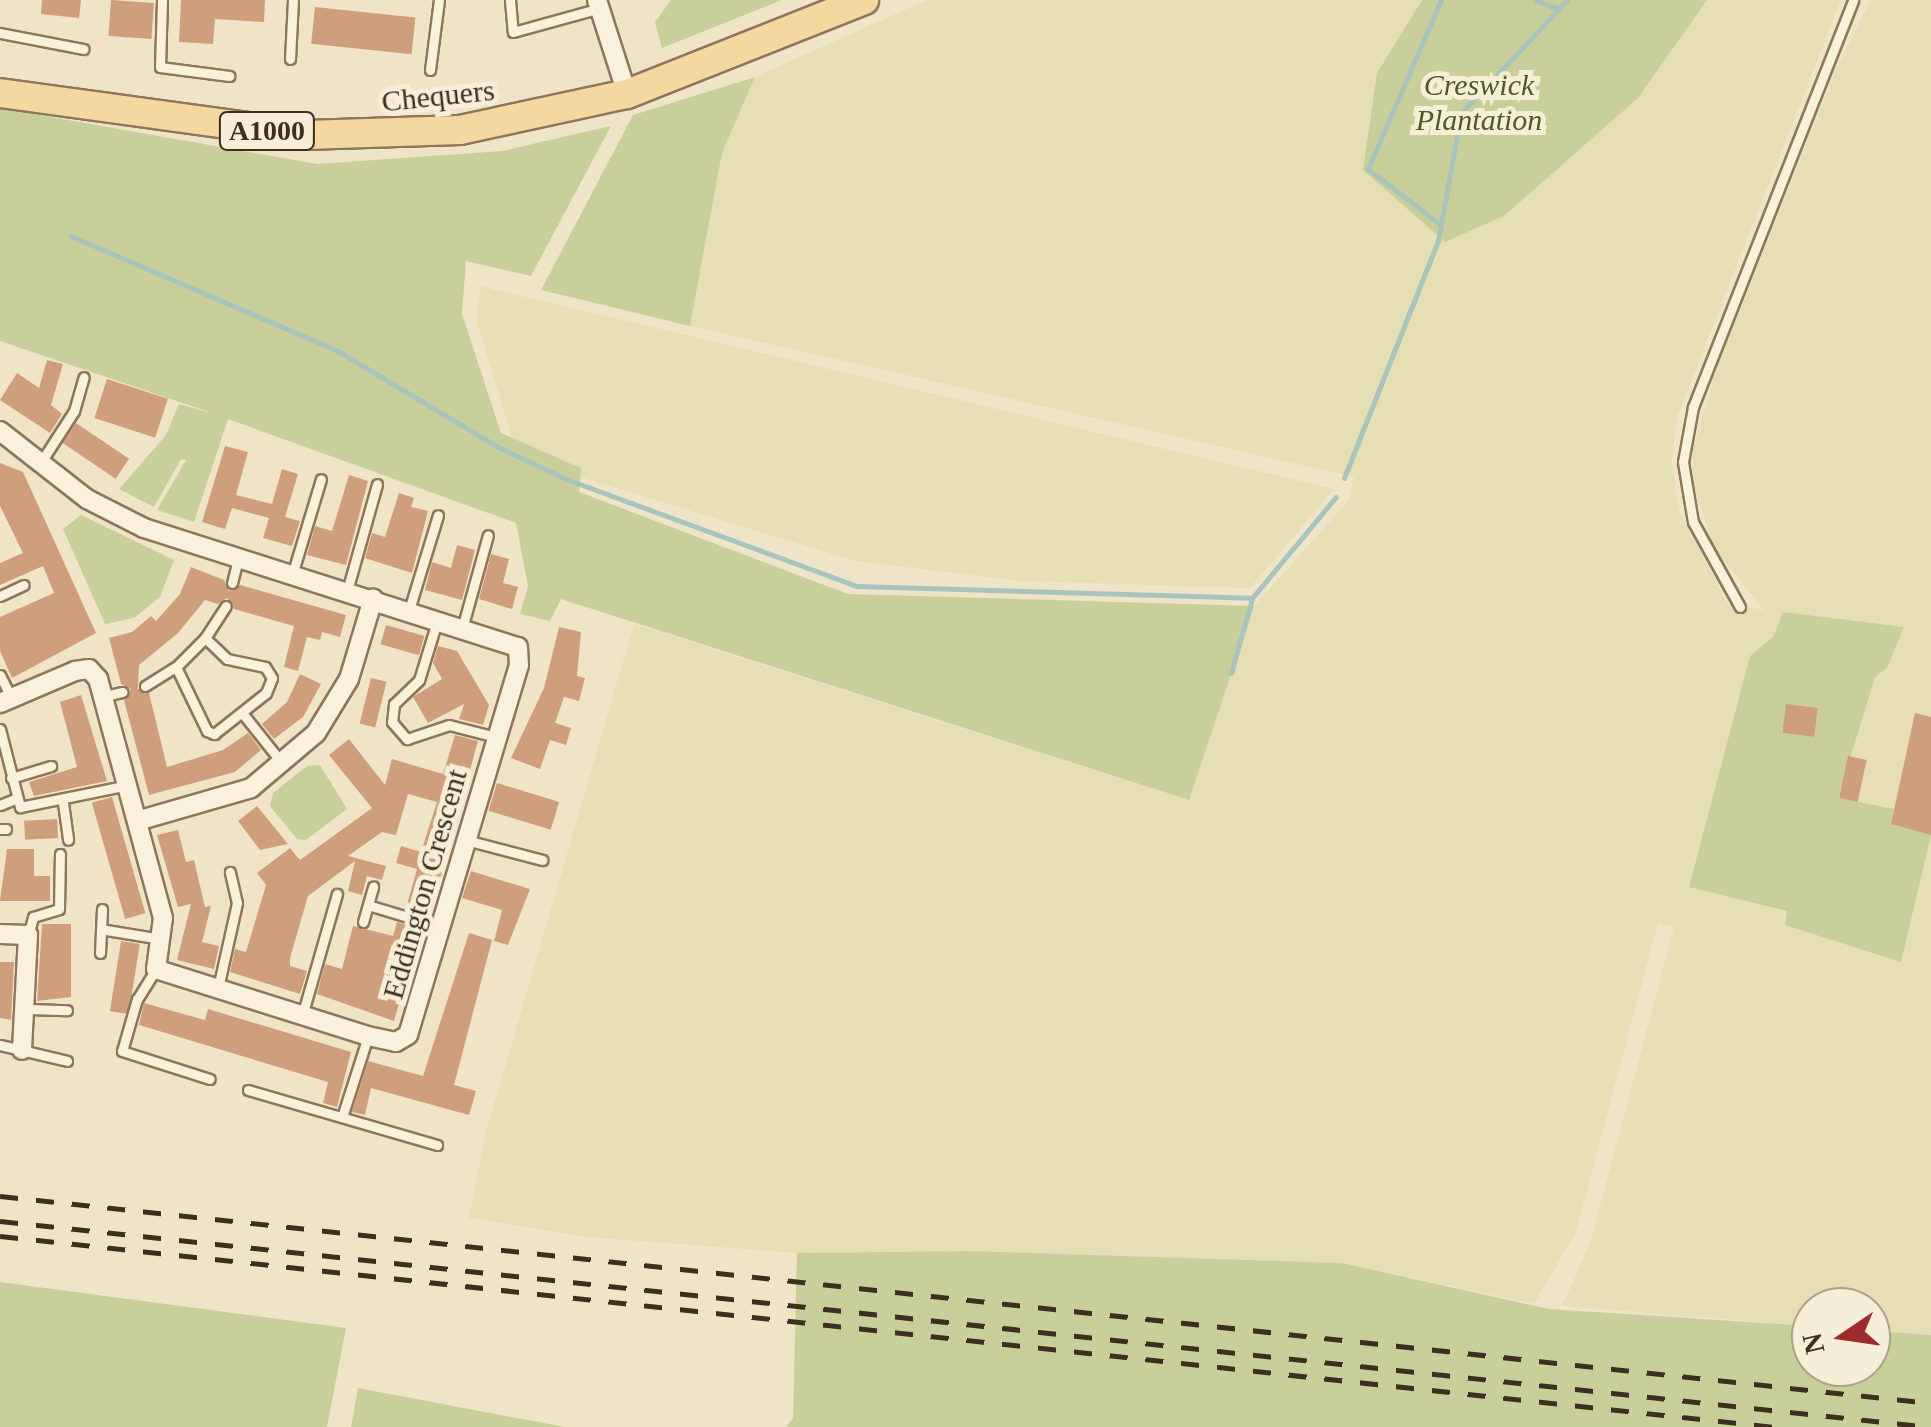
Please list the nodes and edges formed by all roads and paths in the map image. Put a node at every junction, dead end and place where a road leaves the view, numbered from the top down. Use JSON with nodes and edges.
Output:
{"nodes":[{"id":1,"x":162,"y":0,"type":"edge"},
{"id":2,"x":293,"y":0,"type":"edge"},
{"id":3,"x":440,"y":0,"type":"edge"},
{"id":4,"x":510,"y":0,"type":"edge"},
{"id":5,"x":864,"y":0,"type":"edge"},
{"id":6,"x":1852,"y":0,"type":"edge"},
{"id":7,"x":598,"y":4,"type":"edge"},
{"id":8,"x":0,"y":33,"type":"edge"},
{"id":9,"x":83,"y":49,"type":"dead end"},
{"id":10,"x":290,"y":59,"type":"dead end"},
{"id":11,"x":430,"y":70,"type":"dead end"},
{"id":12,"x":229,"y":76,"type":"dead end"},
{"id":13,"x":0,"y":94,"type":"edge"},
{"id":14,"x":627,"y":94,"type":"junction"},
{"id":15,"x":84,"y":377,"type":"dead end"},
{"id":16,"x":0,"y":432,"type":"edge"},
{"id":17,"x":41,"y":462,"type":"junction"},
{"id":18,"x":321,"y":479,"type":"dead end"},
{"id":19,"x":377,"y":484,"type":"dead end"},
{"id":20,"x":438,"y":515,"type":"dead end"},
{"id":21,"x":488,"y":535,"type":"dead end"},
{"id":22,"x":238,"y":560,"type":"junction"},
{"id":23,"x":292,"y":575,"type":"junction"},
{"id":24,"x":232,"y":582,"type":"dead end"},
{"id":25,"x":24,"y":585,"type":"dead end"},
{"id":26,"x":348,"y":591,"type":"junction"},
{"id":27,"x":0,"y":596,"type":"edge"},
{"id":28,"x":374,"y":599,"type":"junction"},
{"id":29,"x":226,"y":606,"type":"dead end"},
{"id":30,"x":1740,"y":607,"type":"dead end"},
{"id":31,"x":410,"y":610,"type":"junction"},
{"id":32,"x":438,"y":618,"type":"junction"},
{"id":33,"x":462,"y":625,"type":"junction"},
{"id":34,"x":205,"y":638,"type":"junction"},
{"id":35,"x":176,"y":666,"type":"junction"},
{"id":36,"x":0,"y":676,"type":"edge"},
{"id":37,"x":145,"y":686,"type":"dead end"},
{"id":38,"x":6,"y":701,"type":"edge"},
{"id":39,"x":243,"y":714,"type":"junction"},
{"id":40,"x":0,"y":729,"type":"edge"},
{"id":41,"x":496,"y":737,"type":"junction"},
{"id":42,"x":282,"y":763,"type":"junction"},
{"id":43,"x":50,"y":766,"type":"dead end"},
{"id":44,"x":12,"y":778,"type":"junction"},
{"id":45,"x":128,"y":785,"type":"junction"},
{"id":46,"x":15,"y":799,"type":"junction"},
{"id":47,"x":64,"y":803,"type":"junction"},
{"id":48,"x":0,"y":805,"type":"edge"},
{"id":49,"x":137,"y":821,"type":"junction"},
{"id":50,"x":68,"y":840,"type":"dead end"},
{"id":51,"x":466,"y":840,"type":"junction"},
{"id":52,"x":60,"y":854,"type":"dead end"},
{"id":53,"x":542,"y":860,"type":"dead end"},
{"id":54,"x":230,"y":872,"type":"dead end"},
{"id":55,"x":373,"y":886,"type":"dead end"},
{"id":56,"x":336,"y":894,"type":"dead end"},
{"id":57,"x":368,"y":905,"type":"junction"},
{"id":58,"x":102,"y":908,"type":"dead end"},
{"id":59,"x":363,"y":922,"type":"dead end"},
{"id":60,"x":441,"y":927,"type":"junction"},
{"id":61,"x":106,"y":930,"type":"junction"},
{"id":62,"x":0,"y":934,"type":"edge"},
{"id":63,"x":28,"y":936,"type":"junction"},
{"id":64,"x":161,"y":938,"type":"junction"},
{"id":65,"x":100,"y":953,"type":"dead end"},
{"id":66,"x":156,"y":968,"type":"junction"},
{"id":67,"x":217,"y":990,"type":"junction"},
{"id":68,"x":28,"y":1009,"type":"junction"},
{"id":69,"x":67,"y":1010,"type":"dead end"},
{"id":70,"x":302,"y":1016,"type":"junction"},
{"id":71,"x":368,"y":1036,"type":"junction"},
{"id":72,"x":0,"y":1046,"type":"edge"},
{"id":73,"x":22,"y":1050,"type":"junction"},
{"id":74,"x":68,"y":1061,"type":"dead end"},
{"id":75,"x":210,"y":1080,"type":"dead end"},
{"id":76,"x":248,"y":1090,"type":"dead end"},
{"id":77,"x":342,"y":1117,"type":"junction"},
{"id":78,"x":437,"y":1145,"type":"dead end"}],
"edges":[{"from":1,"to":12,"type":"lane"},
{"from":2,"to":10,"type":"lane"},
{"from":3,"to":11,"type":"lane"},
{"from":4,"to":7,"type":"lane"},
{"from":5,"to":14,"type":"main road","name":"Chequers","number":"A1000"},
{"from":6,"to":30,"type":"lane"},
{"from":7,"to":14,"type":"street"},
{"from":8,"to":9,"type":"lane"},
{"from":13,"to":14,"type":"main road","name":"Chequers","number":"A1000"},
{"from":15,"to":17,"type":"lane"},
{"from":16,"to":17,"type":"street","name":"Eddington Crescent"},
{"from":17,"to":22,"type":"street","name":"Eddington Crescent"},
{"from":18,"to":23,"type":"lane"},
{"from":19,"to":26,"type":"lane"},
{"from":20,"to":31,"type":"lane"},
{"from":21,"to":33,"type":"lane"},
{"from":22,"to":23,"type":"street","name":"Eddington Crescent"},
{"from":22,"to":24,"type":"lane"},
{"from":23,"to":26,"type":"street","name":"Eddington Crescent"},
{"from":25,"to":27,"type":"lane"},
{"from":26,"to":28,"type":"street","name":"Eddington Crescent"},
{"from":28,"to":31,"type":"street","name":"Eddington Crescent"},
{"from":28,"to":42,"type":"street"},
{"from":29,"to":34,"type":"lane"},
{"from":31,"to":32,"type":"street","name":"Eddington Crescent"},
{"from":32,"to":33,"type":"street","name":"Eddington Crescent"},
{"from":32,"to":41,"type":"lane"},
{"from":33,"to":41,"type":"street","name":"Eddington Crescent"},
{"from":34,"to":35,"type":"lane"},
{"from":34,"to":39,"type":"lane"},
{"from":35,"to":37,"type":"lane"},
{"from":35,"to":39,"type":"lane"},
{"from":36,"to":38,"type":"lane"},
{"from":38,"to":45,"type":"street"},
{"from":39,"to":42,"type":"lane"},
{"from":40,"to":44,"type":"lane"},
{"from":41,"to":51,"type":"street","name":"Eddington Crescent"},
{"from":42,"to":49,"type":"street"},
{"from":43,"to":44,"type":"lane"},
{"from":44,"to":46,"type":"lane"},
{"from":45,"to":47,"type":"lane"},
{"from":45,"to":49,"type":"street"},
{"from":46,"to":47,"type":"lane"},
{"from":46,"to":48,"type":"lane"},
{"from":47,"to":50,"type":"lane"},
{"from":49,"to":64,"type":"street"},
{"from":51,"to":53,"type":"lane"},
{"from":51,"to":60,"type":"street","name":"Eddington Crescent"},
{"from":52,"to":63,"type":"lane"},
{"from":54,"to":67,"type":"lane"},
{"from":55,"to":57,"type":"lane"},
{"from":56,"to":70,"type":"lane"},
{"from":57,"to":59,"type":"lane"},
{"from":57,"to":60,"type":"lane"},
{"from":58,"to":61,"type":"lane"},
{"from":60,"to":71,"type":"street","name":"Eddington Crescent"},
{"from":61,"to":64,"type":"lane"},
{"from":61,"to":65,"type":"lane"},
{"from":62,"to":63,"type":"street"},
{"from":63,"to":68,"type":"street"},
{"from":64,"to":66,"type":"street"},
{"from":66,"to":67,"type":"street","name":"Eddington Crescent"},
{"from":66,"to":75,"type":"lane"},
{"from":67,"to":70,"type":"street","name":"Eddington Crescent"},
{"from":68,"to":69,"type":"lane"},
{"from":68,"to":73,"type":"street"},
{"from":70,"to":71,"type":"street","name":"Eddington Crescent"},
{"from":71,"to":77,"type":"lane"},
{"from":72,"to":73,"type":"lane"},
{"from":73,"to":74,"type":"lane"},
{"from":76,"to":77,"type":"lane"},
{"from":77,"to":78,"type":"lane"}]}
